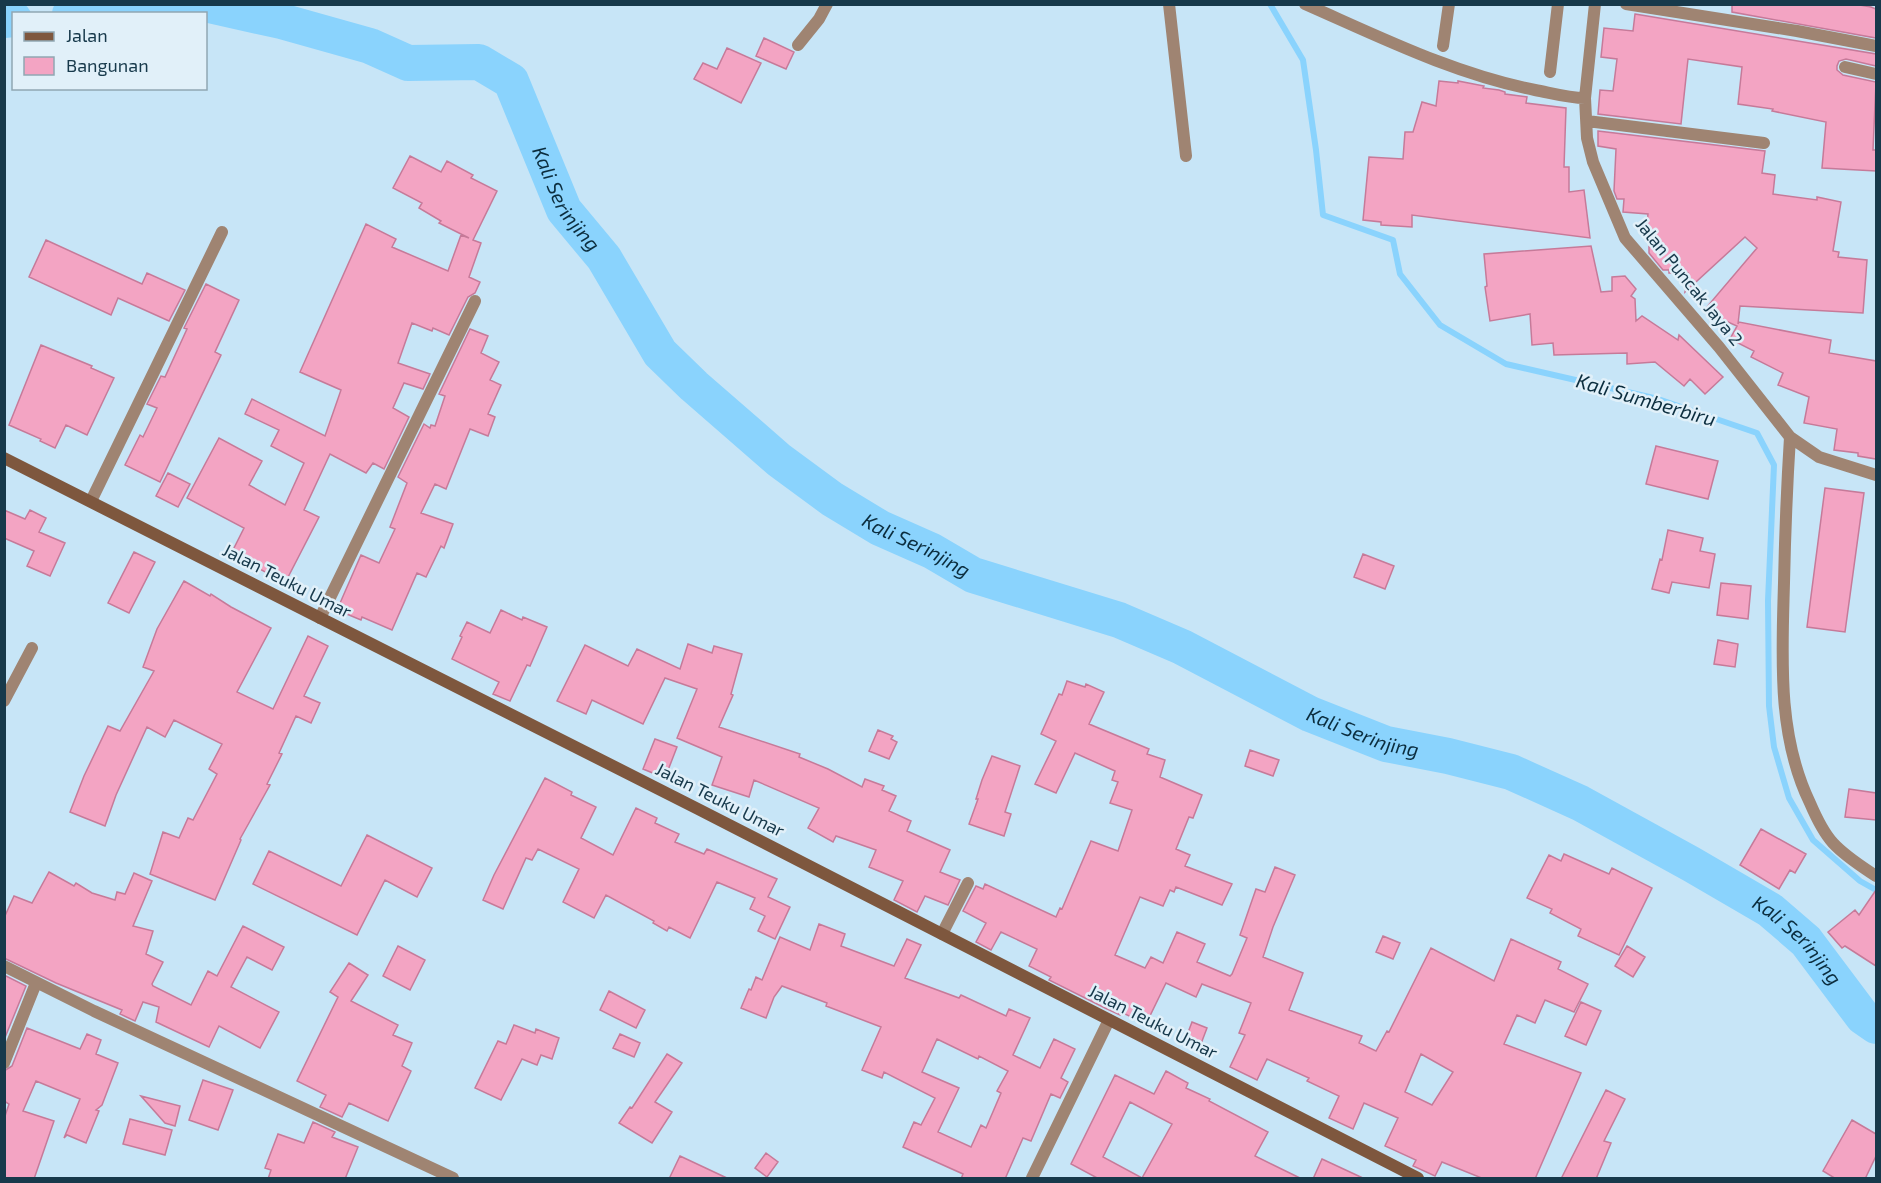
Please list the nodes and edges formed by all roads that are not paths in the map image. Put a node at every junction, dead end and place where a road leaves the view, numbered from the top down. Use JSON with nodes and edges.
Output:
{"nodes":[{"id":1,"x":827,"y":4,"type":"edge"},
{"id":2,"x":1169,"y":4,"type":"edge"},
{"id":3,"x":1305,"y":4,"type":"edge"},
{"id":4,"x":1558,"y":4,"type":"edge"},
{"id":5,"x":1595,"y":4,"type":"edge"},
{"id":6,"x":1626,"y":4,"type":"edge"},
{"id":7,"x":1448,"y":5,"type":"edge"},
{"id":8,"x":798,"y":45,"type":"dead end"},
{"id":9,"x":1443,"y":46,"type":"dead end"},
{"id":10,"x":1876,"y":46,"type":"edge"},
{"id":11,"x":1845,"y":67,"type":"dead end"},
{"id":12,"x":1550,"y":72,"type":"dead end"},
{"id":13,"x":1876,"y":74,"type":"edge"},
{"id":14,"x":1574,"y":97,"type":"junction"},
{"id":15,"x":1587,"y":121,"type":"junction"},
{"id":16,"x":1764,"y":143,"type":"dead end"},
{"id":17,"x":1186,"y":156,"type":"dead end"},
{"id":18,"x":222,"y":232,"type":"dead end"},
{"id":19,"x":475,"y":301,"type":"dead end"},
{"id":20,"x":1790,"y":436,"type":"junction"},
{"id":21,"x":4,"y":458,"type":"edge"},
{"id":22,"x":1876,"y":475,"type":"edge"},
{"id":23,"x":91,"y":501,"type":"junction"},
{"id":24,"x":320,"y":618,"type":"junction"},
{"id":25,"x":32,"y":648,"type":"dead end"},
{"id":26,"x":4,"y":701,"type":"edge"},
{"id":27,"x":1876,"y":876,"type":"edge"},
{"id":28,"x":968,"y":883,"type":"dead end"},
{"id":29,"x":942,"y":934,"type":"junction"},
{"id":30,"x":4,"y":966,"type":"edge"},
{"id":31,"x":36,"y":983,"type":"junction"},
{"id":32,"x":1110,"y":1020,"type":"junction"},
{"id":33,"x":4,"y":1063,"type":"edge"},
{"id":34,"x":453,"y":1179,"type":"edge"},
{"id":35,"x":1032,"y":1179,"type":"edge"},
{"id":36,"x":1418,"y":1179,"type":"edge"}],
"edges":[{"from":1,"to":8,"type":"street"},
{"from":2,"to":17,"type":"street"},
{"from":3,"to":14,"type":"street"},
{"from":4,"to":12,"type":"street"},
{"from":5,"to":14,"type":"street","name":"Jalan Puncak Jaya 2"},
{"from":6,"to":10,"type":"street"},
{"from":7,"to":9,"type":"street"},
{"from":11,"to":13,"type":"street"},
{"from":14,"to":15,"type":"street","name":"Jalan Puncak Jaya 2"},
{"from":15,"to":16,"type":"street"},
{"from":15,"to":20,"type":"street","name":"Jalan Puncak Jaya 2"},
{"from":18,"to":23,"type":"street"},
{"from":19,"to":24,"type":"street"},
{"from":20,"to":22,"type":"street","name":"Jalan Puncak Jaya 2"},
{"from":20,"to":27,"type":"street"},
{"from":21,"to":23,"type":"main road","name":"Jalan Teuku Umar"},
{"from":23,"to":24,"type":"main road","name":"Jalan Teuku Umar"},
{"from":24,"to":29,"type":"main road","name":"Jalan Teuku Umar"},
{"from":25,"to":26,"type":"street"},
{"from":28,"to":29,"type":"street"},
{"from":29,"to":32,"type":"main road","name":"Jalan Teuku Umar"},
{"from":30,"to":31,"type":"street"},
{"from":31,"to":33,"type":"street"},
{"from":31,"to":34,"type":"street"},
{"from":32,"to":35,"type":"street"},
{"from":32,"to":36,"type":"main road","name":"Jalan Teuku Umar"}]}
